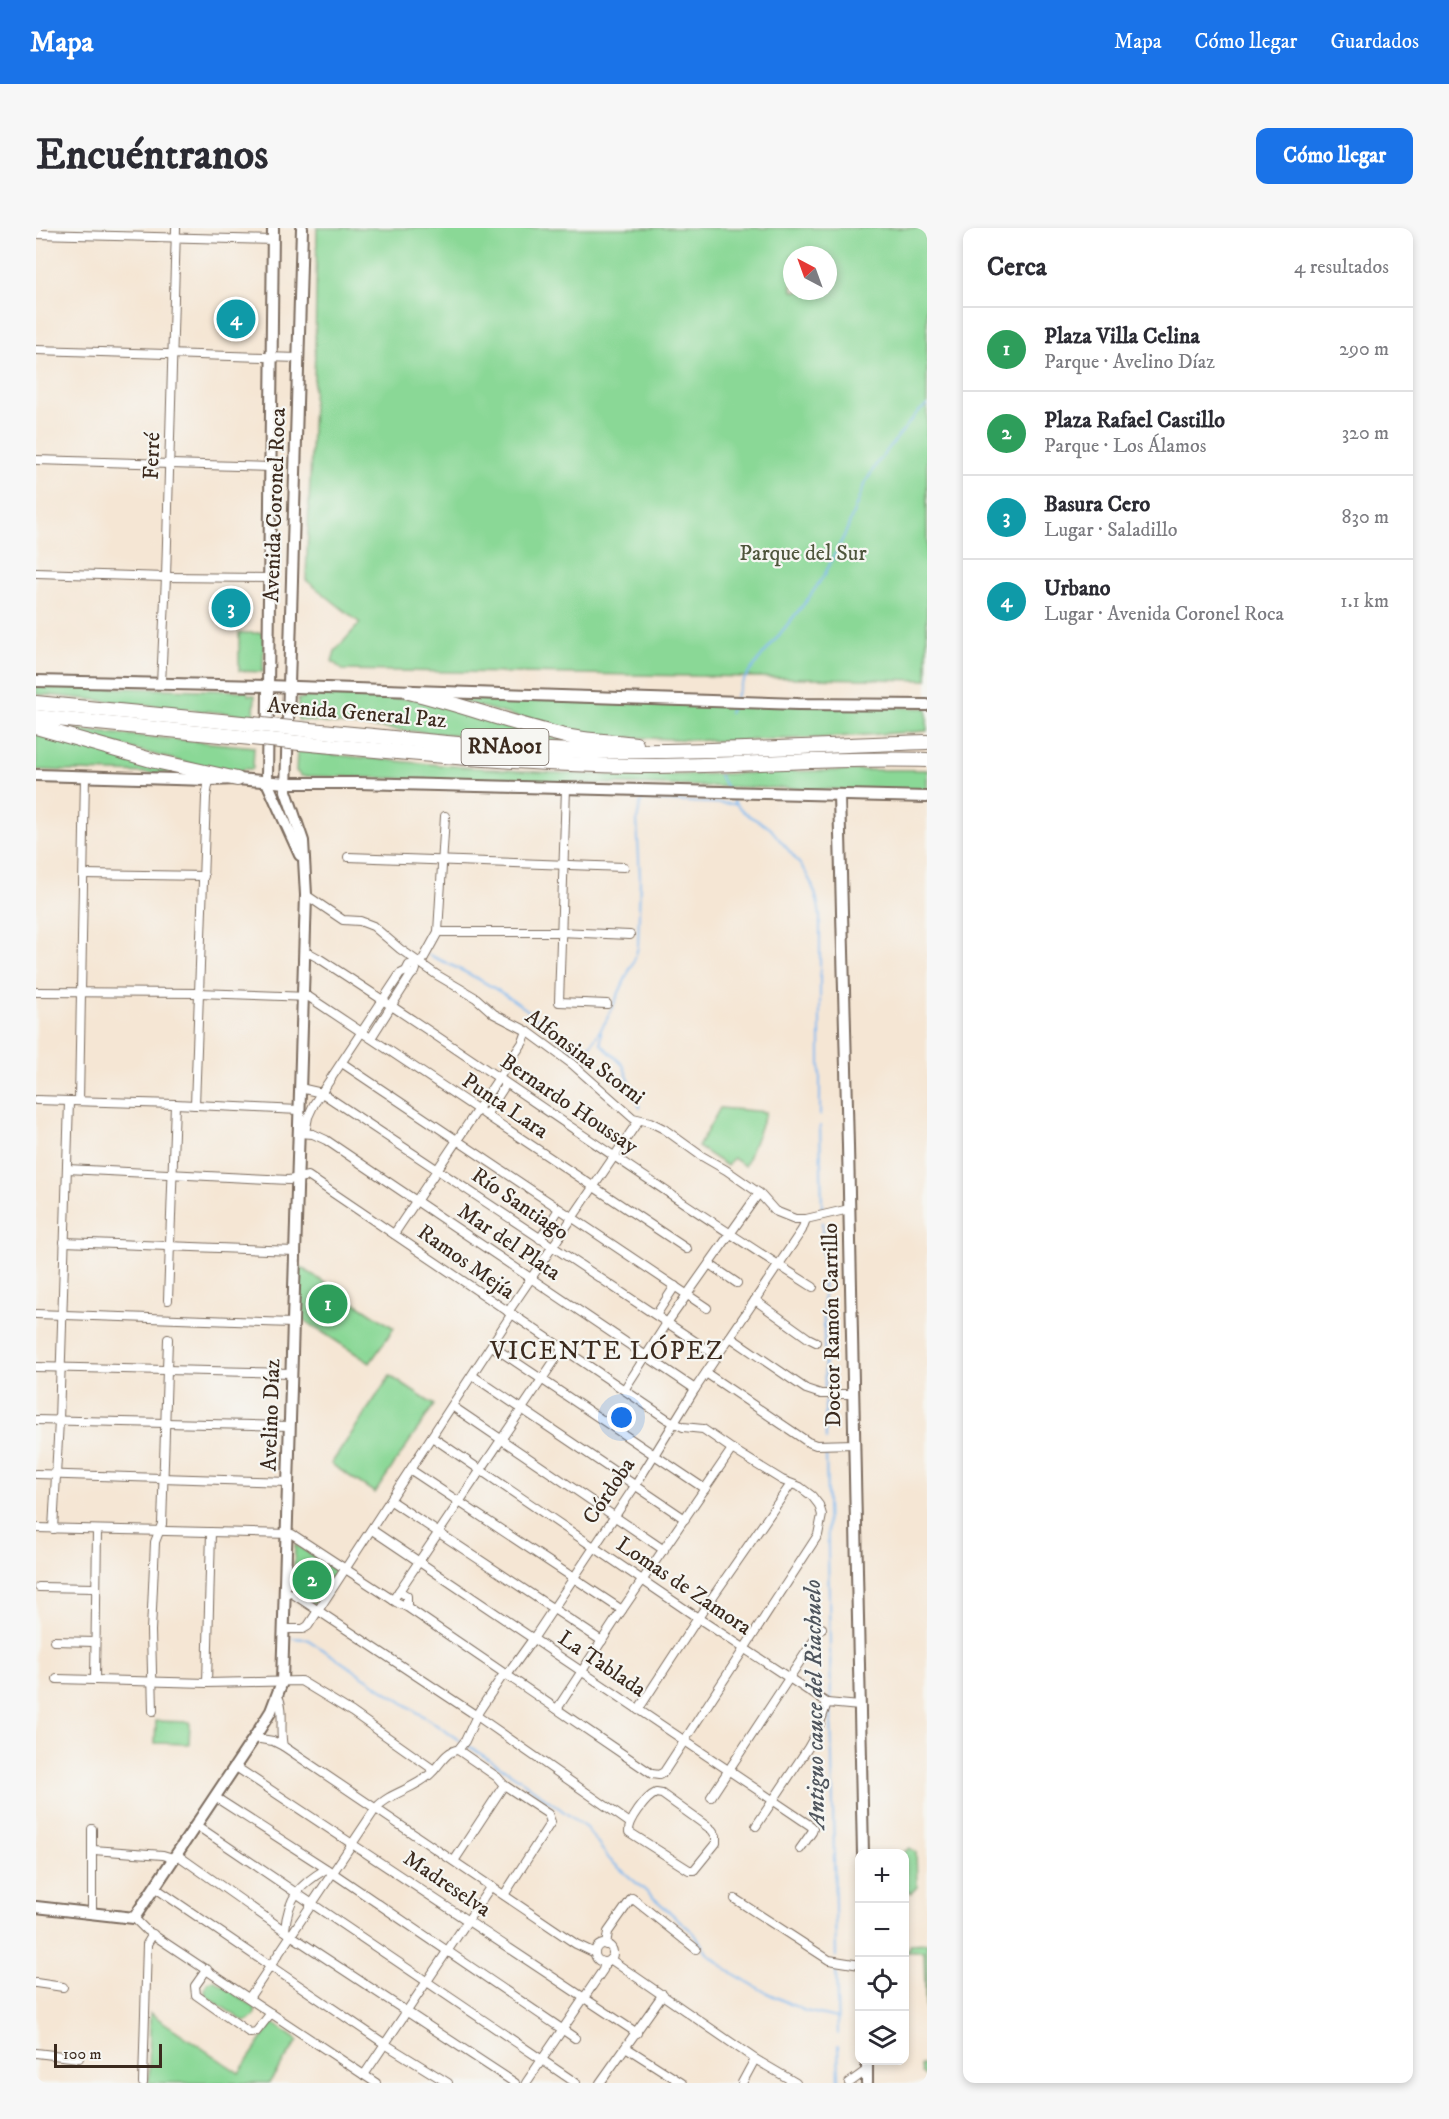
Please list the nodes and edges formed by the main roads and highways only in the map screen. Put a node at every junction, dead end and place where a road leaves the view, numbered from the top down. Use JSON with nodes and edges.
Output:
{"nodes":[{"id":1,"x":409,"y":692,"type":"road end"},
{"id":2,"x":36,"y":703,"type":"edge"},
{"id":3,"x":36,"y":717,"type":"edge"},
{"id":4,"x":36,"y":727,"type":"edge"},
{"id":5,"x":251,"y":731,"type":"junction"},
{"id":6,"x":927,"y":732,"type":"edge"},
{"id":7,"x":301,"y":736,"type":"junction"},
{"id":8,"x":927,"y":742,"type":"edge"},
{"id":9,"x":881,"y":744,"type":"junction"},
{"id":10,"x":710,"y":750,"type":"junction"},
{"id":11,"x":927,"y":760,"type":"edge"},
{"id":12,"x":237,"y":779,"type":"road end"}],
"edges":[{"from":1,"to":10,"type":"highway"},
{"from":2,"to":5,"type":"highway","name":"Avenida General Paz","number":"RNA001"},
{"from":3,"to":5,"type":"highway","name":"Avenida General Paz","number":"RNA001"},
{"from":4,"to":12,"type":"highway"},
{"from":5,"to":7,"type":"highway","name":"Avenida General Paz","number":"RNA001","bridge":true},
{"from":6,"to":9,"type":"highway"},
{"from":7,"to":10,"type":"highway","name":"Avenida General Paz","number":"RNA001"},
{"from":7,"to":11,"type":"highway","name":"Avenida General Paz","number":"RNA001"},
{"from":8,"to":9,"type":"highway","name":"Avenida General Paz","number":"RNA001"},
{"from":9,"to":10,"type":"highway","name":"Avenida General Paz","number":"RNA001"}]}
